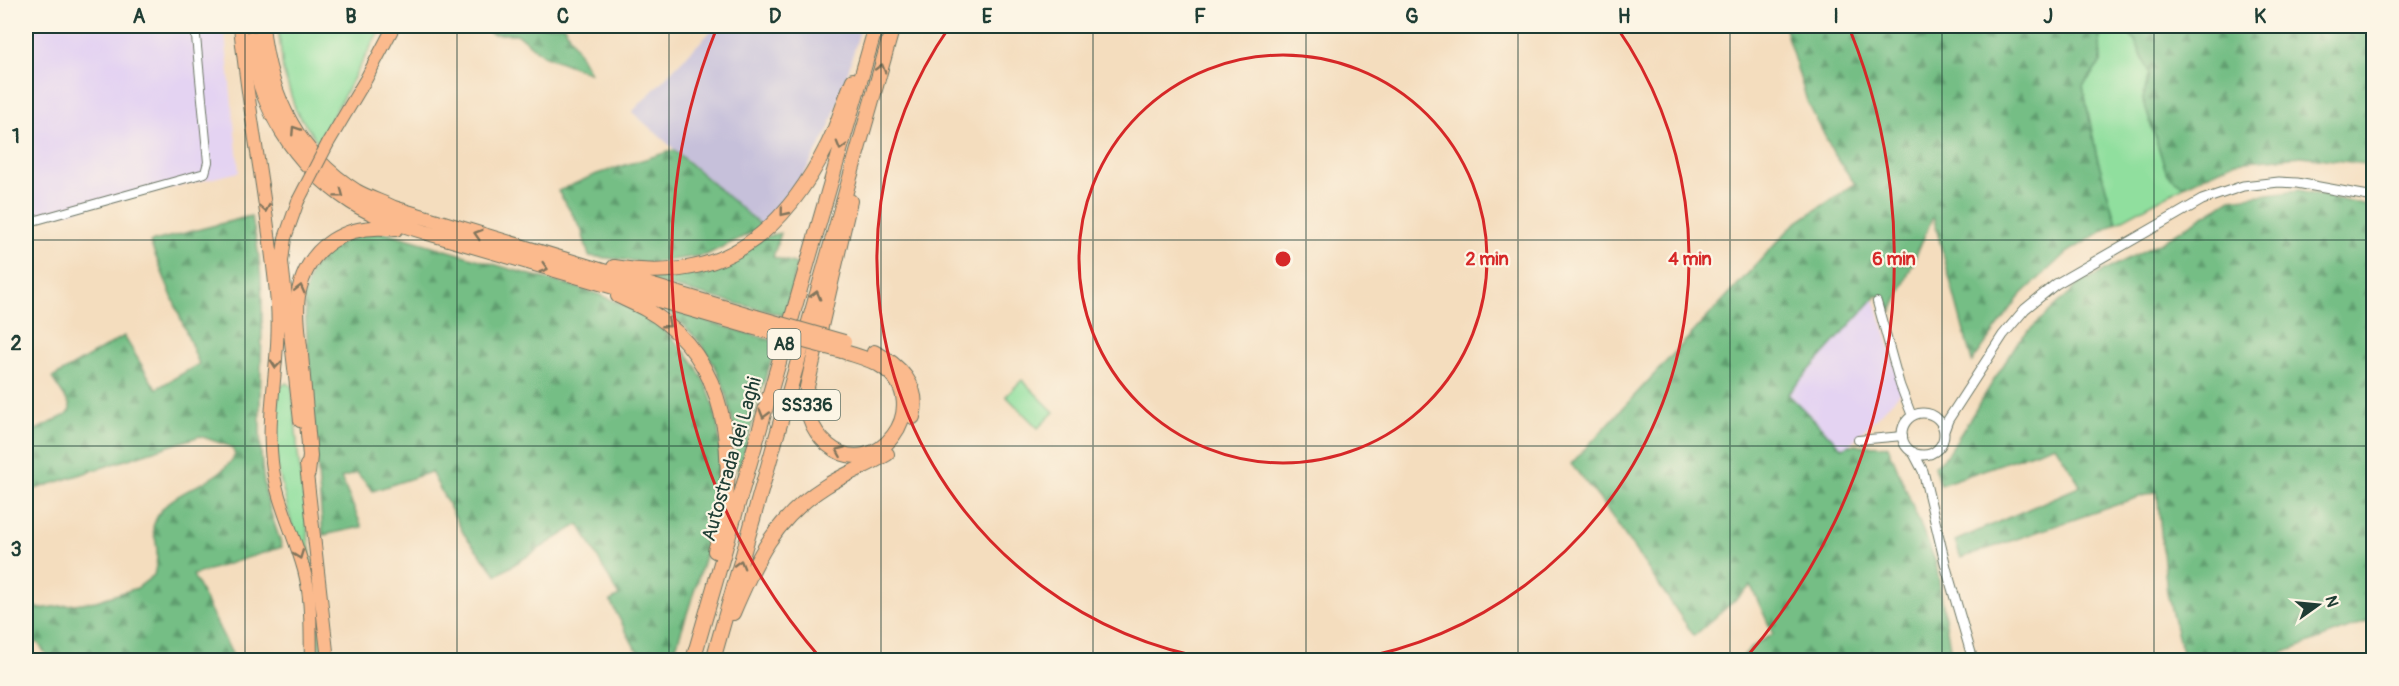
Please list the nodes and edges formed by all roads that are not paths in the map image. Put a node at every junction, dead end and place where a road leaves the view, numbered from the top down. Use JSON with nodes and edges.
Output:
{"nodes":[{"id":1,"x":195,"y":26,"type":"edge"},
{"id":2,"x":240,"y":26,"type":"edge"},
{"id":3,"x":262,"y":26,"type":"edge"},
{"id":4,"x":394,"y":26,"type":"edge"},
{"id":5,"x":893,"y":26,"type":"edge"},
{"id":6,"x":876,"y":27,"type":"edge"},
{"id":7,"x":250,"y":32,"type":"edge"},
{"id":8,"x":853,"y":165,"type":"junction"},
{"id":9,"x":2373,"y":196,"type":"edge"},
{"id":10,"x":26,"y":223,"type":"edge"},
{"id":11,"x":428,"y":233,"type":"junction"},
{"id":12,"x":534,"y":251,"type":"junction"},
{"id":13,"x":282,"y":262,"type":"junction"},
{"id":14,"x":578,"y":278,"type":"junction"},
{"id":15,"x":1877,"y":302,"type":"dead end"},
{"id":16,"x":277,"y":306,"type":"junction"},
{"id":17,"x":754,"y":322,"type":"junction"},
{"id":18,"x":843,"y":347,"type":"junction"},
{"id":19,"x":1958,"y":405,"type":"junction"},
{"id":20,"x":1931,"y":415,"type":"junction"},
{"id":21,"x":1912,"y":416,"type":"junction"},
{"id":22,"x":1944,"y":431,"type":"junction"},
{"id":23,"x":1903,"y":436,"type":"junction"},
{"id":24,"x":1858,"y":440,"type":"dead end"},
{"id":25,"x":1913,"y":452,"type":"junction"},
{"id":26,"x":1932,"y":453,"type":"junction"},
{"id":27,"x":308,"y":472,"type":"junction"},
{"id":28,"x":1925,"y":481,"type":"junction"},
{"id":29,"x":310,"y":624,"type":"junction"},
{"id":30,"x":311,"y":660,"type":"edge"},
{"id":31,"x":317,"y":660,"type":"edge"},
{"id":32,"x":328,"y":660,"type":"edge"},
{"id":33,"x":693,"y":660,"type":"edge"},
{"id":34,"x":713,"y":660,"type":"edge"},
{"id":35,"x":1973,"y":660,"type":"edge"}],
"edges":[{"from":1,"to":10,"type":"street"},
{"from":2,"to":16,"type":"highway","one_way":true},
{"from":12,"to":3,"type":"highway","one_way":true},
{"from":4,"to":13,"type":"highway","bridge":true},
{"from":8,"to":5,"type":"highway","name":"Autostrada dei Laghi","number":"A8","one_way":true},
{"from":6,"to":12,"type":"highway","one_way":true},
{"from":6,"to":33,"type":"highway","name":"Autostrada dei Laghi","number":"A8","one_way":true},
{"from":7,"to":11,"type":"highway","one_way":true},
{"from":18,"to":8,"type":"highway","number":"SS336","one_way":true},
{"from":34,"to":8,"type":"highway","name":"Autostrada dei Laghi","number":"A8","one_way":true},
{"from":9,"to":19,"type":"street"},
{"from":11,"to":14,"type":"highway","one_way":true},
{"from":27,"to":11,"type":"highway","one_way":true},
{"from":12,"to":17,"type":"highway"},
{"from":13,"to":16,"type":"highway"},
{"from":13,"to":27,"type":"highway"},
{"from":14,"to":17,"type":"highway"},
{"from":14,"to":33,"type":"highway","one_way":true},
{"from":15,"to":21,"type":"street"},
{"from":16,"to":29,"type":"highway","one_way":true},
{"from":17,"to":18,"type":"highway","bridge":true},
{"from":18,"to":34,"type":"highway"},
{"from":19,"to":20,"type":"street"},
{"from":19,"to":22,"type":"street"},
{"from":20,"to":21,"type":"street"},
{"from":20,"to":22,"type":"street"},
{"from":21,"to":23,"type":"street"},
{"from":22,"to":26,"type":"street"},
{"from":23,"to":24,"type":"street"},
{"from":23,"to":25,"type":"street"},
{"from":25,"to":26,"type":"street"},
{"from":25,"to":28,"type":"street"},
{"from":26,"to":28,"type":"street"},
{"from":27,"to":32,"type":"highway"},
{"from":28,"to":35,"type":"street"},
{"from":29,"to":30,"type":"highway"},
{"from":29,"to":31,"type":"highway"}]}
